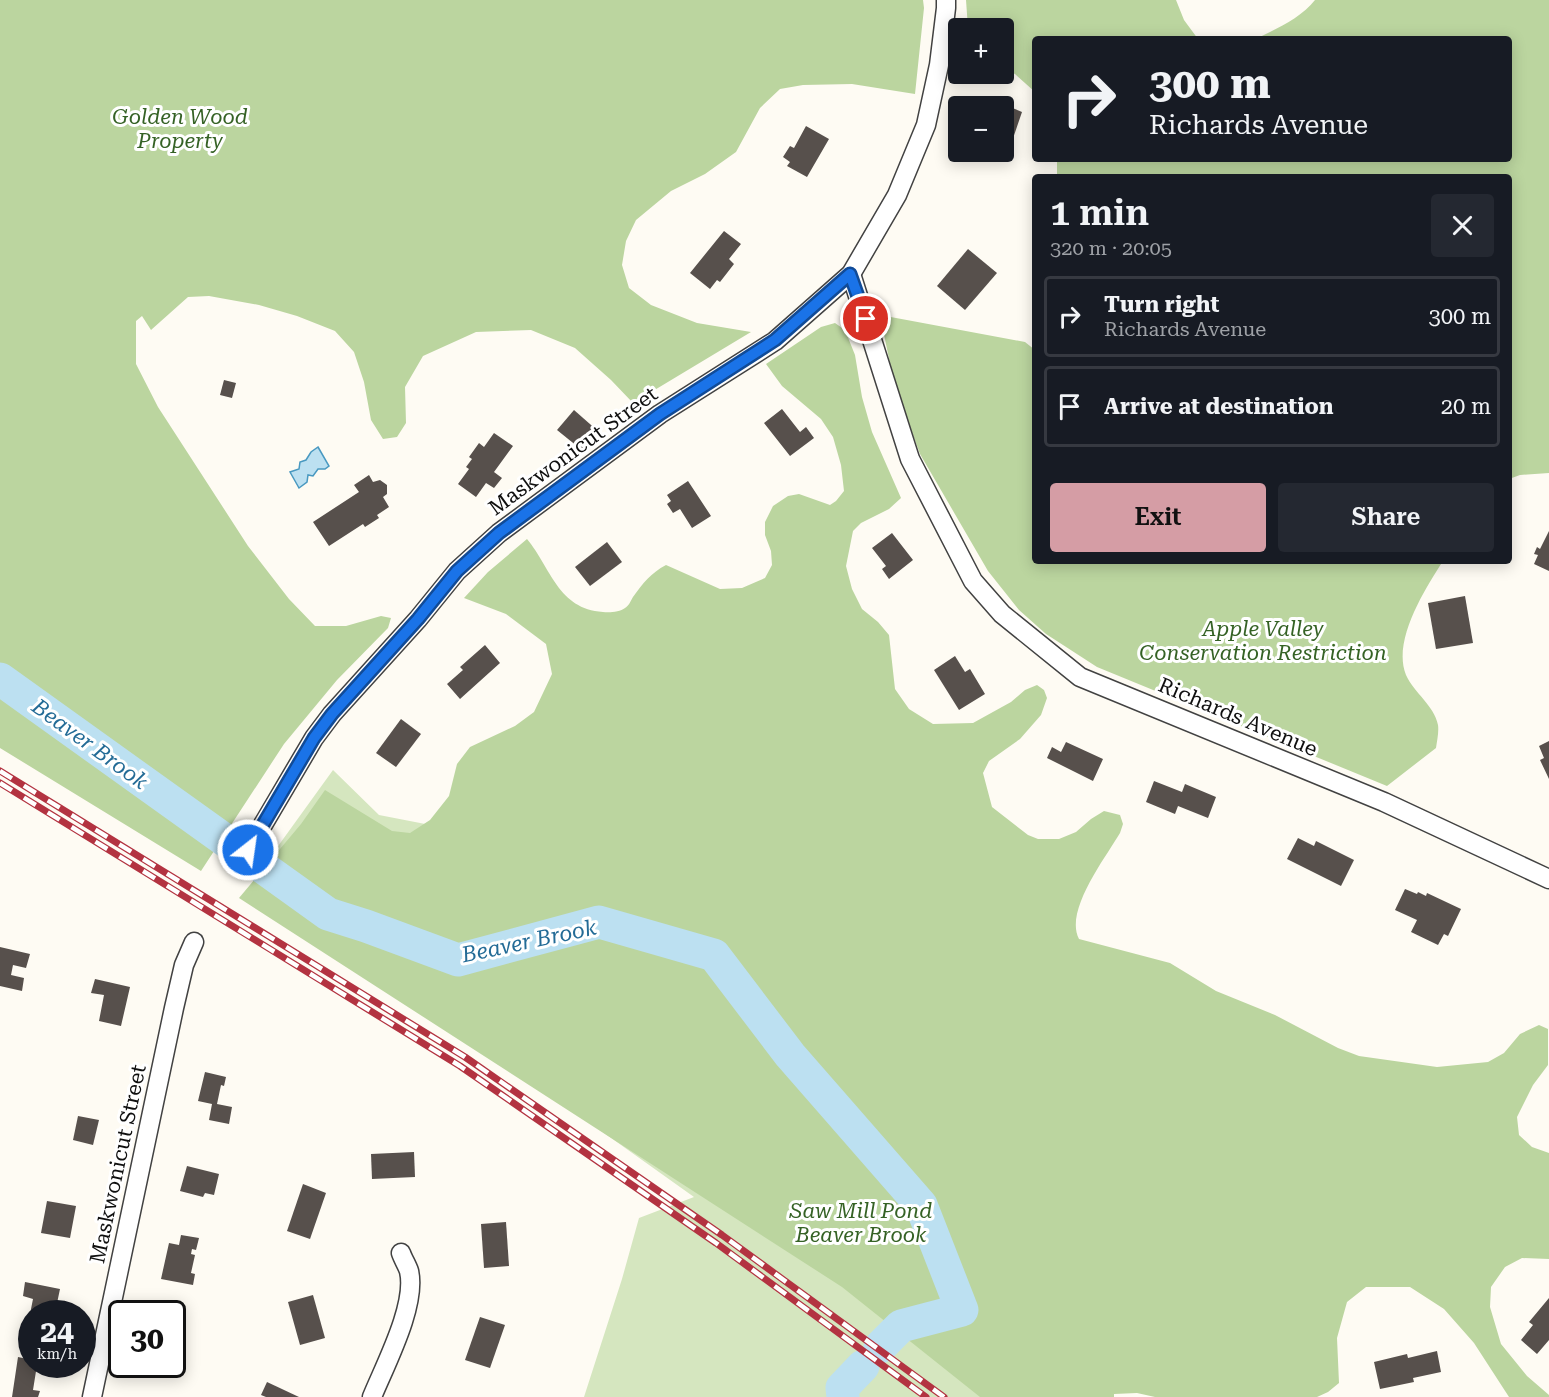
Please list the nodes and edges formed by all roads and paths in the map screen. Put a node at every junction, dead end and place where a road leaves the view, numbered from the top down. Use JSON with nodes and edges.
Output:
{"nodes":[{"id":1,"x":946,"y":0,"type":"edge"},
{"id":2,"x":850,"y":274,"type":"junction"},
{"id":3,"x":248,"y":850,"type":"dead end"},
{"id":4,"x":1549,"y":879,"type":"edge"},
{"id":5,"x":194,"y":942,"type":"dead end"},
{"id":6,"x":401,"y":1253,"type":"dead end"},
{"id":7,"x":92,"y":1397,"type":"edge"},
{"id":8,"x":372,"y":1397,"type":"edge"}],
"edges":[{"from":1,"to":2,"type":"street","name":"Maskwonicut Street"},
{"from":2,"to":3,"type":"street","name":"Maskwonicut Street"},
{"from":2,"to":4,"type":"street","name":"Richards Avenue"},
{"from":5,"to":7,"type":"street","name":"Maskwonicut Street"},
{"from":6,"to":8,"type":"street"}]}
